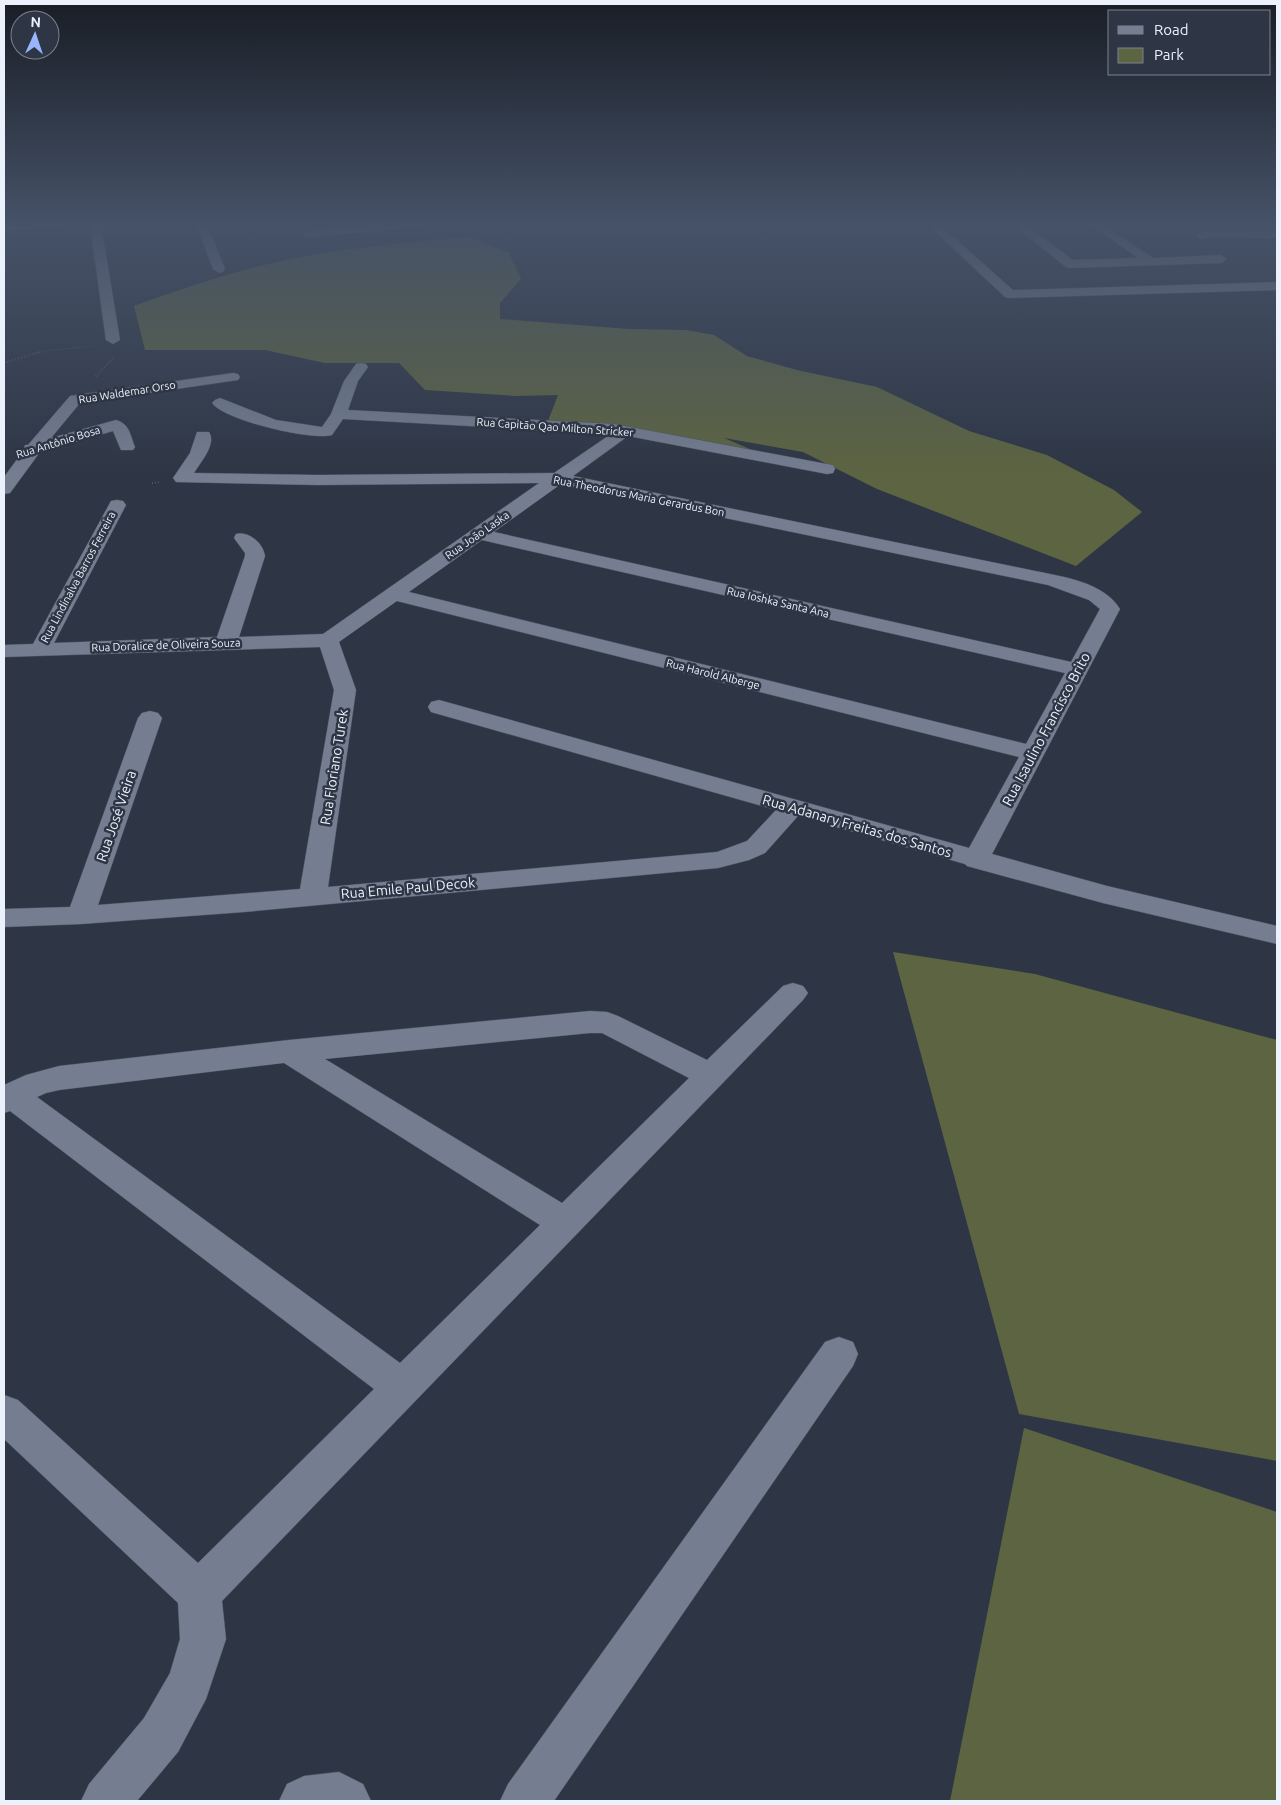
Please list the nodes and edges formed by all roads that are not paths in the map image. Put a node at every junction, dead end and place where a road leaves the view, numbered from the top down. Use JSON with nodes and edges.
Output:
{"nodes":[{"id":1,"x":108,"y":308,"type":"edge"},
{"id":2,"x":113,"y":340,"type":"road end"},
{"id":3,"x":360,"y":367,"type":"dead end"},
{"id":4,"x":233,"y":377,"type":"dead end"},
{"id":5,"x":220,"y":403,"type":"dead end"},
{"id":6,"x":339,"y":414,"type":"junction"},
{"id":7,"x":626,"y":431,"type":"junction"},
{"id":8,"x":203,"y":435,"type":"dead end"},
{"id":9,"x":127,"y":447,"type":"dead end"},
{"id":10,"x":34,"y":448,"type":"junction"},
{"id":11,"x":11,"y":456,"type":"dead end"},
{"id":12,"x":827,"y":469,"type":"dead end"},
{"id":13,"x":558,"y":478,"type":"junction"},
{"id":14,"x":4,"y":490,"type":"edge"},
{"id":15,"x":117,"y":504,"type":"dead end"},
{"id":16,"x":478,"y":534,"type":"junction"},
{"id":17,"x":244,"y":538,"type":"dead end"},
{"id":18,"x":393,"y":594,"type":"junction"},
{"id":19,"x":1104,"y":599,"type":"joint"},
{"id":20,"x":328,"y":640,"type":"junction"},
{"id":21,"x":226,"y":643,"type":"junction"},
{"id":22,"x":40,"y":650,"type":"junction"},
{"id":23,"x":4,"y":651,"type":"edge"},
{"id":24,"x":1078,"y":670,"type":"junction"},
{"id":25,"x":439,"y":707,"type":"dead end"},
{"id":26,"x":150,"y":718,"type":"dead end"},
{"id":27,"x":1033,"y":753,"type":"junction"},
{"id":28,"x":792,"y":807,"type":"junction"},
{"id":29,"x":976,"y":860,"type":"junction"},
{"id":30,"x":313,"y":896,"type":"junction"},
{"id":31,"x":82,"y":915,"type":"junction"},
{"id":32,"x":4,"y":918,"type":"edge"},
{"id":33,"x":1277,"y":935,"type":"edge"},
{"id":34,"x":793,"y":993,"type":"dead end"},
{"id":35,"x":290,"y":1051,"type":"junction"},
{"id":36,"x":711,"y":1076,"type":"junction"},
{"id":37,"x":8,"y":1098,"type":"edge"},
{"id":38,"x":566,"y":1223,"type":"junction"},
{"id":39,"x":839,"y":1354,"type":"dead end"},
{"id":40,"x":403,"y":1388,"type":"junction"},
{"id":41,"x":4,"y":1412,"type":"edge"},
{"id":42,"x":199,"y":1593,"type":"junction"},
{"id":43,"x":106,"y":1801,"type":"edge"},
{"id":44,"x":304,"y":1801,"type":"edge"},
{"id":45,"x":346,"y":1801,"type":"edge"},
{"id":46,"x":525,"y":1801,"type":"edge"}],
"edges":[{"from":1,"to":2,"type":"street"},
{"from":3,"to":6,"type":"street"},
{"from":4,"to":10,"type":"street","name":"Rua Waldemar Orso"},
{"from":5,"to":6,"type":"street"},
{"from":6,"to":7,"type":"street","name":"Rua Capitão Qao Milton Stricker"},
{"from":7,"to":12,"type":"street","name":"Rua Capitão Qao Milton Stricker"},
{"from":7,"to":13,"type":"street","name":"Rua João Laska"},
{"from":8,"to":13,"type":"street","name":"Rua Theodorus Maria Gerardus Bon"},
{"from":9,"to":10,"type":"street","name":"Rua Antônio Bosa"},
{"from":10,"to":11,"type":"street","name":"Rua Antônio Bosa"},
{"from":10,"to":14,"type":"street","name":"Rua Waldemar Orso"},
{"from":13,"to":16,"type":"street","name":"Rua João Laska"},
{"from":13,"to":19,"type":"street","name":"Rua Theodorus Maria Gerardus Bon"},
{"from":15,"to":22,"type":"street","name":"Rua Lindinalva Barros Ferreira"},
{"from":16,"to":18,"type":"street","name":"Rua João Laska"},
{"from":16,"to":24,"type":"street","name":"Rua Ioshka Santa Ana"},
{"from":17,"to":21,"type":"street"},
{"from":18,"to":20,"type":"street","name":"Rua João Laska"},
{"from":18,"to":27,"type":"street","name":"Rua Harold Alberge"},
{"from":19,"to":24,"type":"street","name":"Rua Isaulino Francisco Brito"},
{"from":20,"to":21,"type":"street","name":"Rua Doralice de Oliveira Souza"},
{"from":20,"to":30,"type":"street","name":"Rua Floriano Turek"},
{"from":21,"to":22,"type":"street","name":"Rua Doralice de Oliveira Souza"},
{"from":22,"to":23,"type":"street","name":"Rua Doralice de Oliveira Souza"},
{"from":24,"to":27,"type":"street","name":"Rua Isaulino Francisco Brito"},
{"from":25,"to":28,"type":"street","name":"Rua Adanary Freitas dos Santos"},
{"from":26,"to":31,"type":"street","name":"Rua José Vieira"},
{"from":27,"to":29,"type":"street","name":"Rua Isaulino Francisco Brito"},
{"from":28,"to":29,"type":"street","name":"Rua Adanary Freitas dos Santos"},
{"from":28,"to":30,"type":"street","name":"Rua Emile Paul Decok"},
{"from":29,"to":33,"type":"street","name":"Rua Adanary Freitas dos Santos"},
{"from":30,"to":31,"type":"street","name":"Rua Emile Paul Decok"},
{"from":31,"to":32,"type":"street","name":"Rua Emile Paul Decok"},
{"from":34,"to":36,"type":"street"},
{"from":35,"to":36,"type":"street"},
{"from":35,"to":37,"type":"street"},
{"from":35,"to":38,"type":"street"},
{"from":36,"to":38,"type":"street"},
{"from":37,"to":40,"type":"street"},
{"from":38,"to":40,"type":"street"},
{"from":39,"to":46,"type":"street"},
{"from":40,"to":42,"type":"street"},
{"from":41,"to":42,"type":"street"},
{"from":42,"to":43,"type":"street"},
{"from":44,"to":45,"type":"street"}]}
